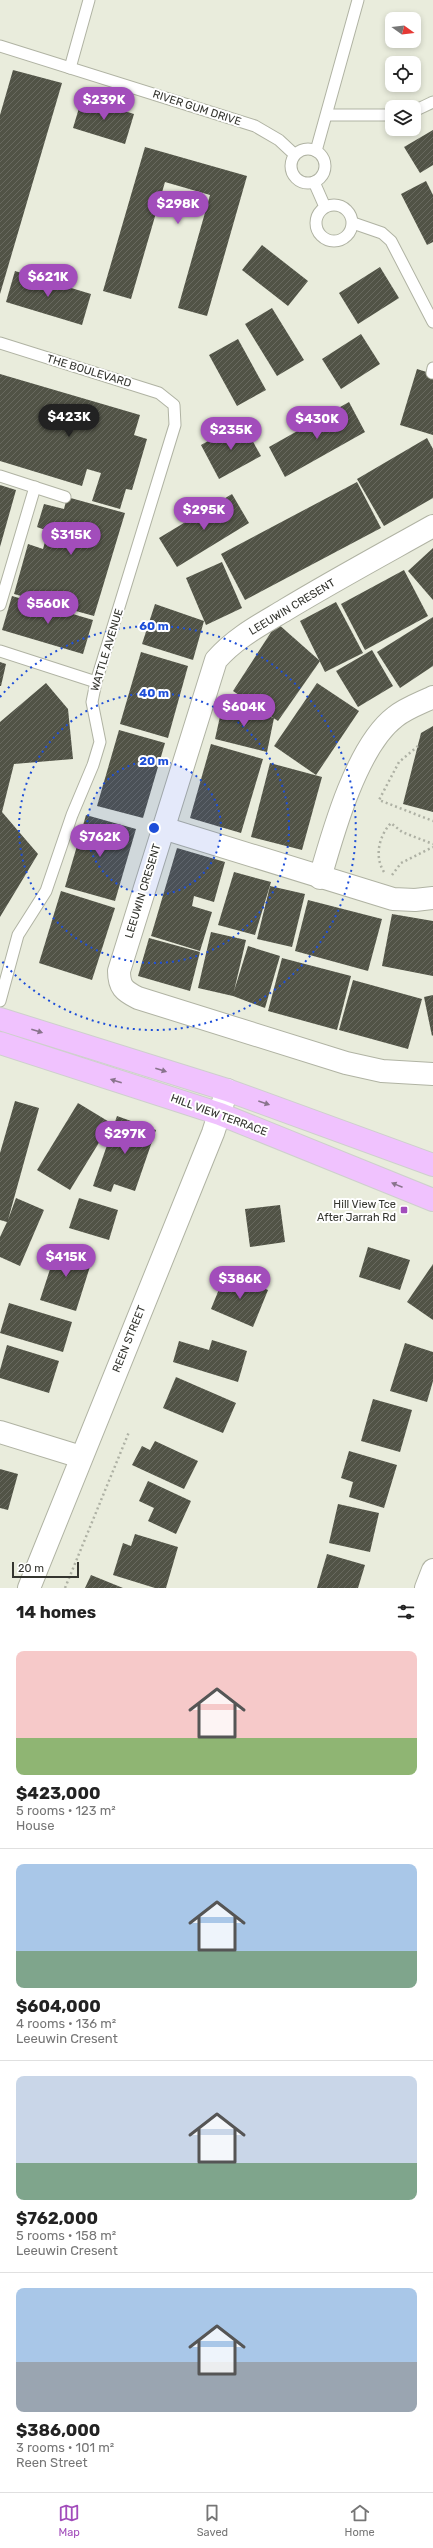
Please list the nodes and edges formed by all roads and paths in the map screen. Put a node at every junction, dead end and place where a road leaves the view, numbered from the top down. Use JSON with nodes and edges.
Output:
{"nodes":[{"id":1,"x":89,"y":0,"type":"edge"},
{"id":2,"x":358,"y":0,"type":"edge"},
{"id":3,"x":0,"y":46,"type":"edge"},
{"id":4,"x":70,"y":68,"type":"junction"},
{"id":5,"x":433,"y":102,"type":"edge"},
{"id":6,"x":421,"y":107,"type":"edge"},
{"id":7,"x":328,"y":115,"type":"junction"},
{"id":8,"x":385,"y":115,"type":"edge"},
{"id":9,"x":316,"y":151,"type":"junction"},
{"id":10,"x":294,"y":154,"type":"junction"},
{"id":11,"x":314,"y":182,"type":"junction"},
{"id":12,"x":325,"y":207,"type":"junction"},
{"id":13,"x":353,"y":223,"type":"junction"},
{"id":14,"x":433,"y":322,"type":"edge"},
{"id":15,"x":0,"y":343,"type":"edge"},
{"id":16,"x":174,"y":405,"type":"joint"},
{"id":17,"x":0,"y":476,"type":"edge"},
{"id":18,"x":35,"y":488,"type":"junction"},
{"id":19,"x":65,"y":497,"type":"dead end"},
{"id":20,"x":433,"y":526,"type":"edge"},
{"id":21,"x":0,"y":605,"type":"edge"},
{"id":22,"x":0,"y":651,"type":"edge"},
{"id":23,"x":96,"y":682,"type":"junction"},
{"id":24,"x":433,"y":696,"type":"edge"},
{"id":25,"x":418,"y":746,"type":"dead end"},
{"id":26,"x":433,"y":821,"type":"edge"},
{"id":27,"x":163,"y":828,"type":"junction"},
{"id":28,"x":433,"y":844,"type":"edge"},
{"id":29,"x":433,"y":847,"type":"edge"},
{"id":30,"x":320,"y":878,"type":"junction"},
{"id":31,"x":388,"y":889,"type":"junction"},
{"id":32,"x":433,"y":898,"type":"edge"},
{"id":33,"x":0,"y":1001,"type":"edge"},
{"id":34,"x":0,"y":1019,"type":"edge"},
{"id":35,"x":0,"y":1043,"type":"edge"},
{"id":36,"x":433,"y":1074,"type":"edge"},
{"id":37,"x":227,"y":1090,"type":"junction"},
{"id":38,"x":220,"y":1114,"type":"junction"},
{"id":39,"x":433,"y":1165,"type":"edge"},
{"id":40,"x":433,"y":1200,"type":"edge"},
{"id":41,"x":0,"y":1432,"type":"edge"},
{"id":42,"x":129,"y":1432,"type":"dead end"},
{"id":43,"x":81,"y":1457,"type":"junction"},
{"id":44,"x":29,"y":1588,"type":"edge"},
{"id":45,"x":65,"y":1588,"type":"edge"}],
"edges":[{"from":1,"to":4,"type":"lane"},
{"from":2,"to":7,"type":"lane"},
{"from":3,"to":4,"type":"lane","name":"RIVER GUM DRIVE"},
{"from":4,"to":10,"type":"lane","name":"RIVER GUM DRIVE"},
{"from":5,"to":6,"type":"lane"},
{"from":7,"to":8,"type":"lane"},
{"from":7,"to":9,"type":"lane"},
{"from":9,"to":10,"type":"lane"},
{"from":9,"to":11,"type":"lane"},
{"from":10,"to":11,"type":"lane"},
{"from":11,"to":12,"type":"lane"},
{"from":12,"to":13,"type":"lane"},
{"from":12,"to":13,"type":"lane"},
{"from":13,"to":14,"type":"lane"},
{"from":15,"to":16,"type":"lane","name":"THE BOULEVARD"},
{"from":16,"to":23,"type":"lane","name":"WATTLE AVENUE"},
{"from":17,"to":18,"type":"lane"},
{"from":18,"to":19,"type":"lane"},
{"from":18,"to":21,"type":"lane"},
{"from":20,"to":27,"type":"street","name":"LEEUWIN CRESENT"},
{"from":22,"to":23,"type":"lane"},
{"from":23,"to":33,"type":"lane","name":"WATTLE AVENUE"},
{"from":24,"to":30,"type":"street"},
{"from":25,"to":26,"type":"path"},
{"from":27,"to":30,"type":"street"},
{"from":27,"to":36,"type":"street","name":"LEEUWIN CRESENT"},
{"from":28,"to":31,"type":"path"},
{"from":29,"to":31,"type":"path"},
{"from":30,"to":31,"type":"street"},
{"from":31,"to":32,"type":"street"},
{"from":34,"to":37,"type":"main road","name":"HILL VIEW TERRACE","one_way":true},
{"from":38,"to":35,"type":"main road","name":"HILL VIEW TERRACE","one_way":true},
{"from":37,"to":38,"type":"street","name":"REEN STREET"},
{"from":37,"to":39,"type":"main road","name":"HILL VIEW TERRACE","one_way":true},
{"from":40,"to":38,"type":"main road","name":"HILL VIEW TERRACE","one_way":true},
{"from":38,"to":43,"type":"street","name":"REEN STREET"},
{"from":41,"to":43,"type":"street"},
{"from":42,"to":45,"type":"path"},
{"from":43,"to":44,"type":"street","name":"REEN STREET"}]}
